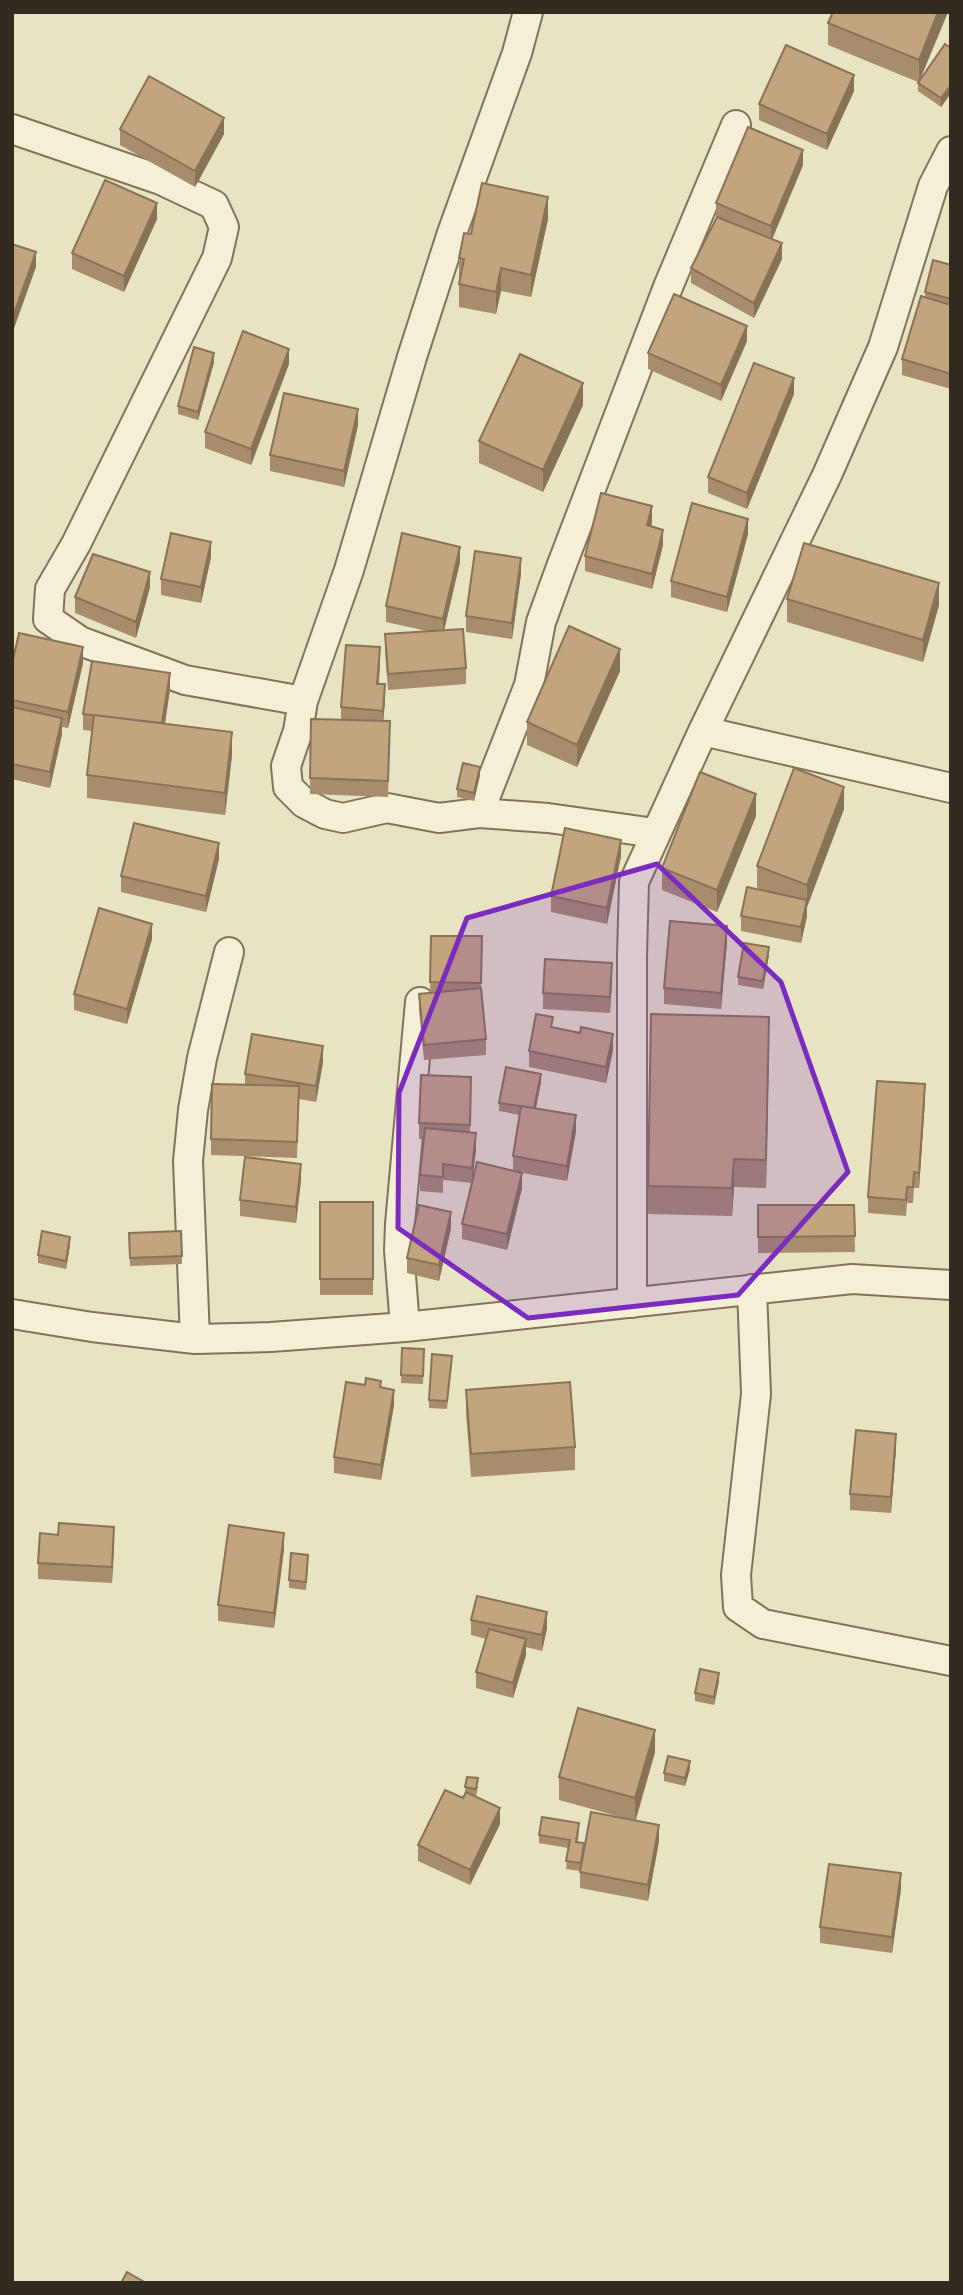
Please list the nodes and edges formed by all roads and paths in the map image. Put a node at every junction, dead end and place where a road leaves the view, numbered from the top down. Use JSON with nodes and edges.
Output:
{"nodes":[{"id":1,"x":528,"y":12,"type":"edge"},
{"id":2,"x":736,"y":125,"type":"dead end"},
{"id":3,"x":12,"y":129,"type":"edge"},
{"id":4,"x":951,"y":151,"type":"edge"},
{"id":5,"x":303,"y":701,"type":"junction"},
{"id":6,"x":703,"y":731,"type":"junction"},
{"id":7,"x":951,"y":788,"type":"edge"},
{"id":8,"x":479,"y":813,"type":"junction"},
{"id":9,"x":654,"y":833,"type":"junction"},
{"id":10,"x":229,"y":952,"type":"dead end"},
{"id":11,"x":419,"y":1002,"type":"edge"},
{"id":12,"x":951,"y":1284,"type":"edge"},
{"id":13,"x":752,"y":1289,"type":"junction"},
{"id":14,"x":632,"y":1303,"type":"junction"},
{"id":15,"x":12,"y":1314,"type":"edge"},
{"id":16,"x":405,"y":1327,"type":"junction"},
{"id":17,"x":195,"y":1339,"type":"junction"},
{"id":18,"x":951,"y":1661,"type":"edge"}],
"edges":[{"from":1,"to":5,"type":"street"},
{"from":2,"to":8,"type":"street"},
{"from":3,"to":5,"type":"street"},
{"from":4,"to":6,"type":"street"},
{"from":5,"to":8,"type":"street"},
{"from":6,"to":7,"type":"street"},
{"from":6,"to":9,"type":"street"},
{"from":8,"to":9,"type":"street"},
{"from":9,"to":14,"type":"street"},
{"from":10,"to":17,"type":"street"},
{"from":11,"to":16,"type":"street"},
{"from":12,"to":13,"type":"street"},
{"from":13,"to":14,"type":"street"},
{"from":13,"to":18,"type":"street"},
{"from":14,"to":16,"type":"street"},
{"from":15,"to":17,"type":"street"},
{"from":16,"to":17,"type":"street"}]}
